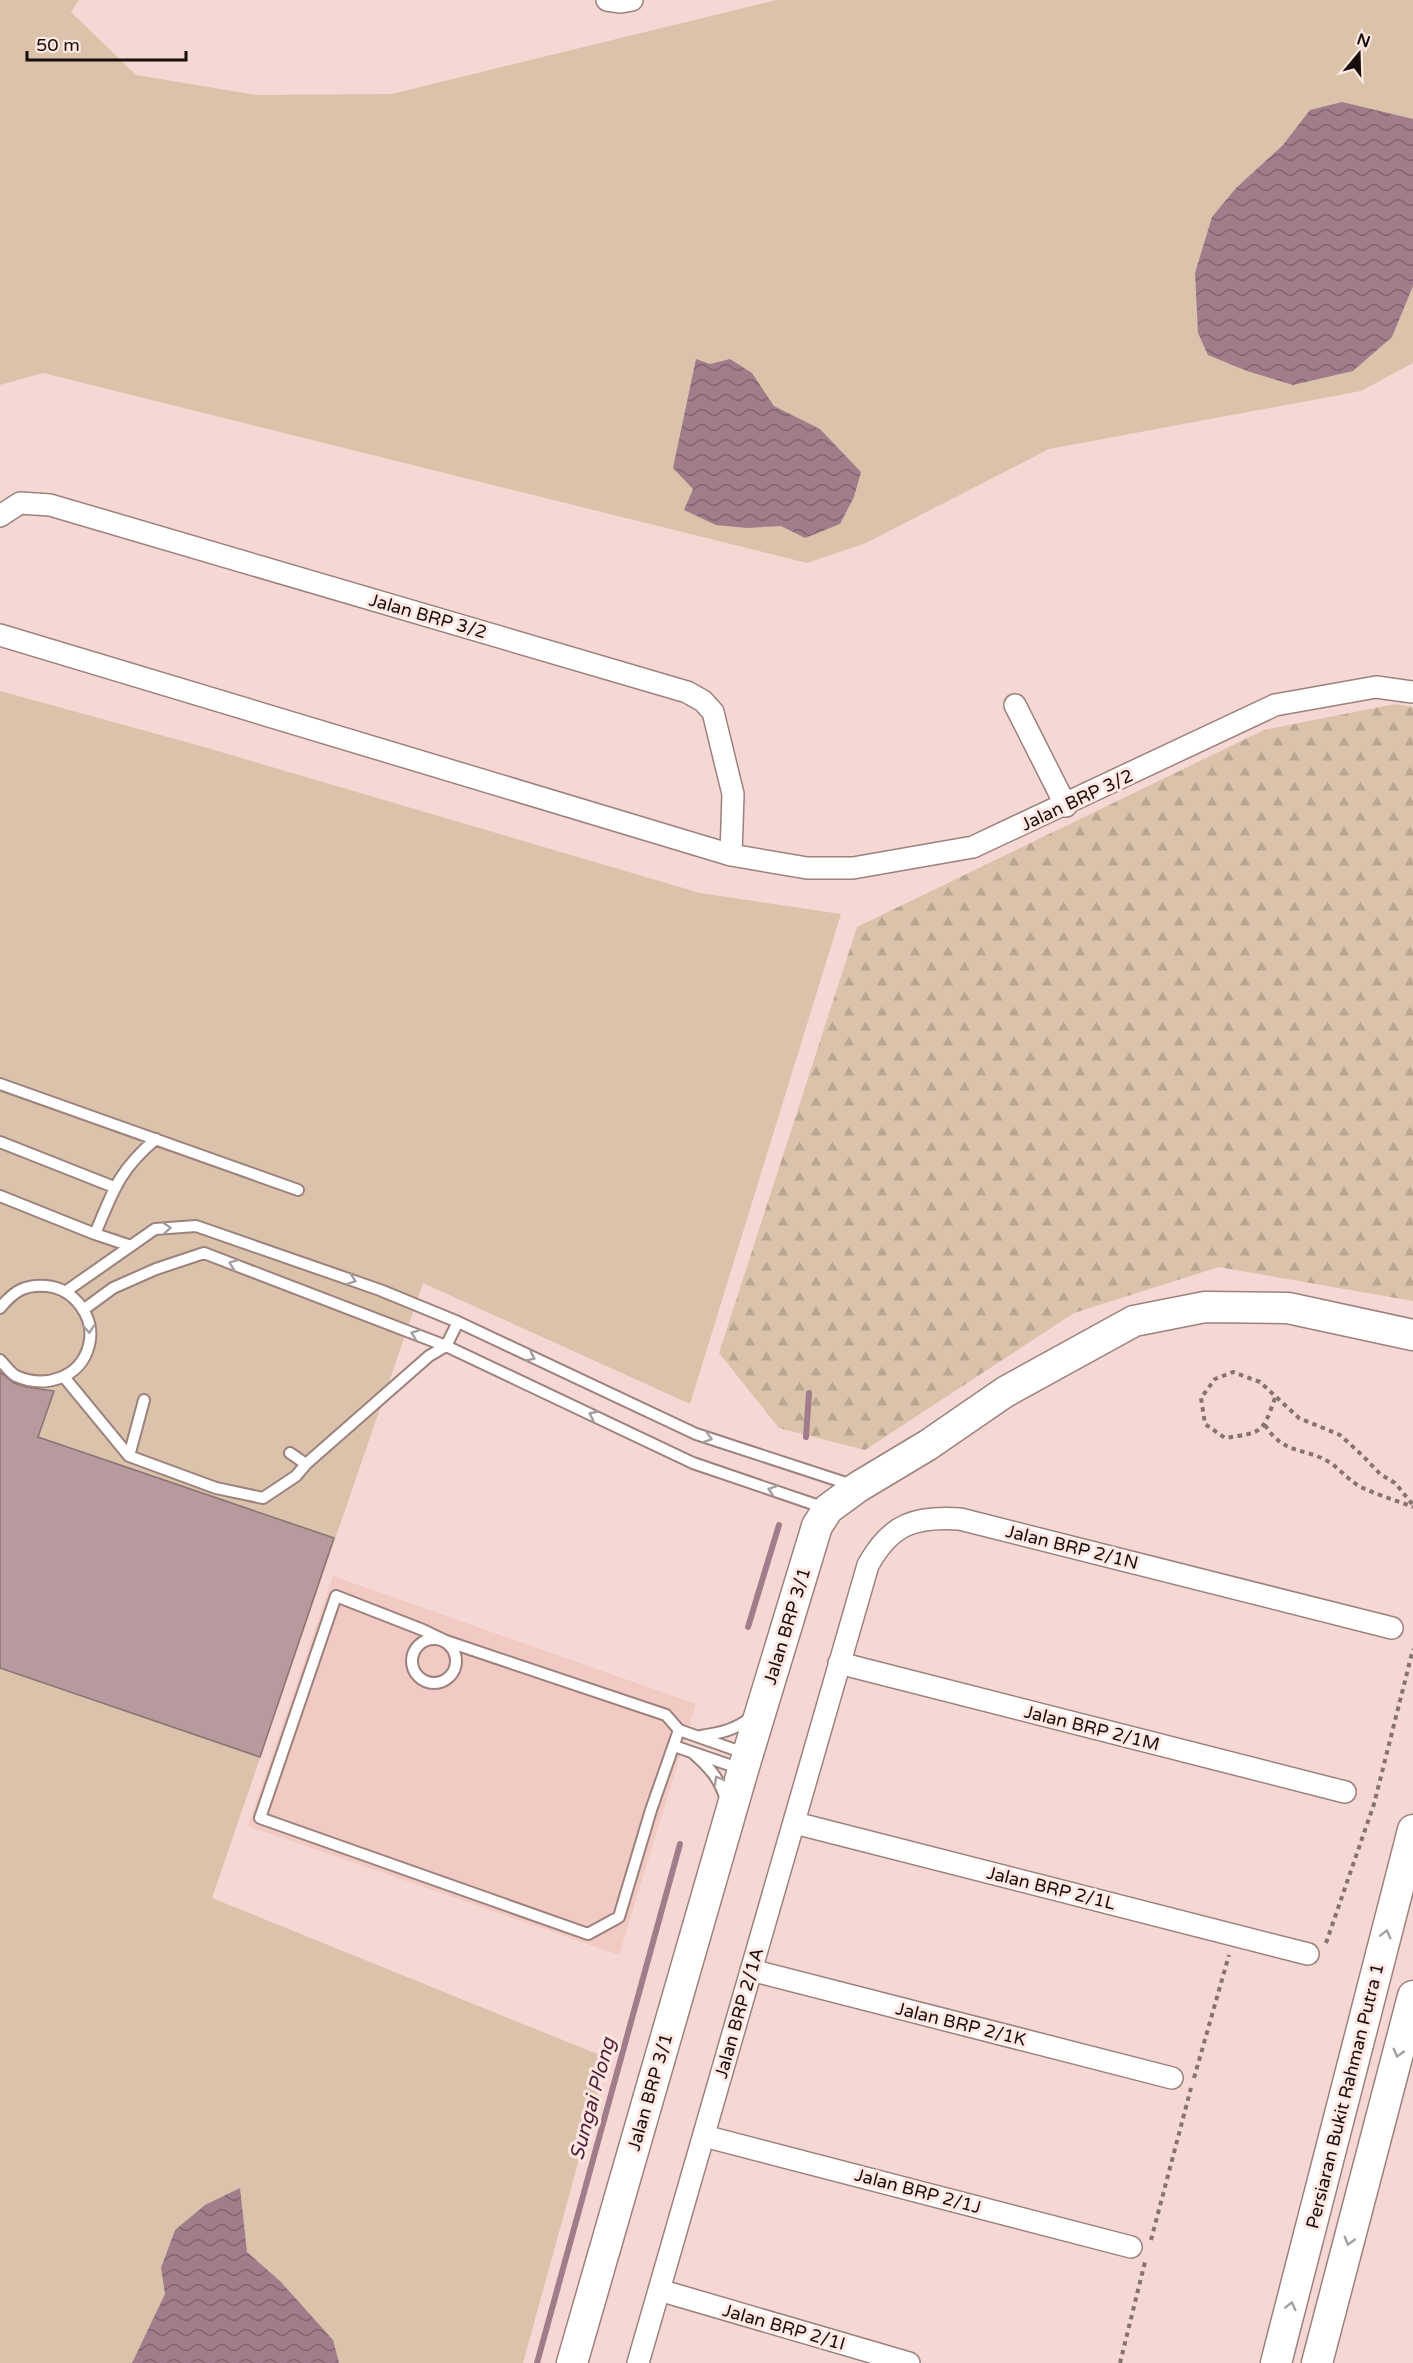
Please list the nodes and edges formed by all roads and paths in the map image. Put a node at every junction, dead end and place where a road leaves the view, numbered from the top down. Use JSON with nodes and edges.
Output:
{"nodes":[{"id":1,"x":606,"y":0,"type":"edge"},
{"id":2,"x":632,"y":0,"type":"edge"},
{"id":3,"x":0,"y":516,"type":"edge"},
{"id":4,"x":0,"y":635,"type":"edge"},
{"id":5,"x":1413,"y":692,"type":"edge"},
{"id":6,"x":1014,"y":705,"type":"dead end"},
{"id":7,"x":1066,"y":806,"type":"junction"},
{"id":8,"x":731,"y":855,"type":"junction"},
{"id":9,"x":0,"y":1084,"type":"edge"},
{"id":10,"x":156,"y":1139,"type":"junction"},
{"id":11,"x":0,"y":1142,"type":"edge"},
{"id":12,"x":114,"y":1187,"type":"junction"},
{"id":13,"x":298,"y":1190,"type":"dead end"},
{"id":14,"x":0,"y":1197,"type":"edge"},
{"id":15,"x":96,"y":1234,"type":"junction"},
{"id":16,"x":130,"y":1246,"type":"junction"},
{"id":17,"x":65,"y":1292,"type":"junction"},
{"id":18,"x":2,"y":1303,"type":"edge"},
{"id":19,"x":83,"y":1310,"type":"junction"},
{"id":20,"x":458,"y":1322,"type":"junction"},
{"id":21,"x":1413,"y":1335,"type":"edge"},
{"id":22,"x":446,"y":1346,"type":"junction"},
{"id":23,"x":0,"y":1360,"type":"edge"},
{"id":24,"x":64,"y":1377,"type":"junction"},
{"id":25,"x":1275,"y":1398,"type":"junction"},
{"id":26,"x":144,"y":1400,"type":"dead end"},
{"id":27,"x":1265,"y":1425,"type":"junction"},
{"id":28,"x":290,"y":1454,"type":"dead end"},
{"id":29,"x":129,"y":1456,"type":"junction"},
{"id":30,"x":306,"y":1464,"type":"junction"},
{"id":31,"x":858,"y":1487,"type":"junction"},
{"id":32,"x":1413,"y":1506,"type":"edge"},
{"id":33,"x":828,"y":1509,"type":"junction"},
{"id":34,"x":1392,"y":1628,"type":"dead end"},
{"id":35,"x":446,"y":1641,"type":"junction"},
{"id":36,"x":1413,"y":1650,"type":"edge"},
{"id":37,"x":838,"y":1664,"type":"junction"},
{"id":38,"x":761,"y":1710,"type":"junction"},
{"id":39,"x":679,"y":1730,"type":"junction"},
{"id":40,"x":698,"y":1737,"type":"junction"},
{"id":41,"x":674,"y":1746,"type":"junction"},
{"id":42,"x":693,"y":1753,"type":"junction"},
{"id":43,"x":746,"y":1762,"type":"junction"},
{"id":44,"x":1345,"y":1792,"type":"dead end"},
{"id":45,"x":731,"y":1815,"type":"junction"},
{"id":46,"x":795,"y":1822,"type":"junction"},
{"id":47,"x":1413,"y":1830,"type":"edge"},
{"id":48,"x":1232,"y":1950,"type":"dead end"},
{"id":49,"x":1316,"y":1950,"type":"joint"},
{"id":50,"x":751,"y":1970,"type":"junction"},
{"id":51,"x":1413,"y":1996,"type":"edge"},
{"id":52,"x":1172,"y":2078,"type":"dead end"},
{"id":53,"x":704,"y":2136,"type":"junction"},
{"id":54,"x":1143,"y":2247,"type":"junction"},
{"id":55,"x":659,"y":2290,"type":"junction"},
{"id":56,"x":572,"y":2363,"type":"edge"},
{"id":57,"x":638,"y":2363,"type":"edge"},
{"id":58,"x":909,"y":2363,"type":"edge"},
{"id":59,"x":1120,"y":2363,"type":"edge"},
{"id":60,"x":1276,"y":2363,"type":"edge"},
{"id":61,"x":1317,"y":2363,"type":"edge"}],
"edges":[{"from":1,"to":2,"type":"street"},
{"from":3,"to":8,"type":"street","name":"Jalan BRP 3/2"},
{"from":4,"to":8,"type":"street","name":"Jalan BRP 3/2"},
{"from":5,"to":7,"type":"street","name":"Jalan BRP 3/2"},
{"from":6,"to":7,"type":"street"},
{"from":7,"to":8,"type":"street","name":"Jalan BRP 3/2"},
{"from":9,"to":10,"type":"lane"},
{"from":10,"to":12,"type":"lane"},
{"from":10,"to":13,"type":"lane"},
{"from":11,"to":12,"type":"lane"},
{"from":12,"to":15,"type":"lane"},
{"from":14,"to":15,"type":"lane"},
{"from":15,"to":16,"type":"lane"},
{"from":16,"to":17,"type":"lane"},
{"from":16,"to":20,"type":"lane","one_way":true},
{"from":17,"to":18,"type":"lane"},
{"from":17,"to":19,"type":"lane"},
{"from":22,"to":19,"type":"lane","one_way":true},
{"from":19,"to":24,"type":"lane","one_way":true},
{"from":20,"to":22,"type":"lane"},
{"from":20,"to":31,"type":"lane","one_way":true},
{"from":21,"to":31,"type":"street","name":"Jalan BRP 3/1"},
{"from":22,"to":30,"type":"lane"},
{"from":33,"to":22,"type":"lane","one_way":true},
{"from":23,"to":24,"type":"lane"},
{"from":24,"to":29,"type":"lane"},
{"from":25,"to":27,"type":"path"},
{"from":25,"to":27,"type":"path"},
{"from":25,"to":32,"type":"path"},
{"from":26,"to":29,"type":"lane"},
{"from":27,"to":32,"type":"path"},
{"from":28,"to":30,"type":"lane"},
{"from":29,"to":30,"type":"lane"},
{"from":31,"to":33,"type":"street","name":"Jalan BRP 3/1"},
{"from":33,"to":38,"type":"street","name":"Jalan BRP 3/1"},
{"from":34,"to":37,"type":"street","name":"Jalan BRP 2/1N"},
{"from":35,"to":35,"type":"lane"},
{"from":35,"to":39,"type":"lane"},
{"from":35,"to":41,"type":"lane"},
{"from":36,"to":49,"type":"path"},
{"from":37,"to":44,"type":"street","name":"Jalan BRP 2/1M"},
{"from":37,"to":46,"type":"street","name":"Jalan BRP 2/1A"},
{"from":38,"to":40,"type":"lane"},
{"from":38,"to":43,"type":"street","name":"Jalan BRP 3/1"},
{"from":39,"to":40,"type":"lane"},
{"from":39,"to":41,"type":"lane"},
{"from":40,"to":43,"type":"lane"},
{"from":41,"to":42,"type":"lane"},
{"from":42,"to":43,"type":"lane"},
{"from":45,"to":42,"type":"lane","one_way":true},
{"from":43,"to":45,"type":"street","name":"Jalan BRP 3/1"},
{"from":45,"to":56,"type":"street","name":"Jalan BRP 3/1"},
{"from":46,"to":49,"type":"street","name":"Jalan BRP 2/1L"},
{"from":46,"to":50,"type":"street","name":"Jalan BRP 2/1A"},
{"from":60,"to":47,"type":"street","name":"Persiaran Bukit Rahman Putra 1","one_way":true},
{"from":48,"to":54,"type":"path"},
{"from":50,"to":52,"type":"street","name":"Jalan BRP 2/1K"},
{"from":50,"to":53,"type":"street","name":"Jalan BRP 2/1A"},
{"from":51,"to":61,"type":"street","one_way":true},
{"from":53,"to":54,"type":"street","name":"Jalan BRP 2/1J"},
{"from":53,"to":55,"type":"street","name":"Jalan BRP 2/1A"},
{"from":54,"to":59,"type":"path"},
{"from":55,"to":57,"type":"street","name":"Jalan BRP 2/1A"},
{"from":55,"to":58,"type":"street","name":"Jalan BRP 2/1I"}]}
